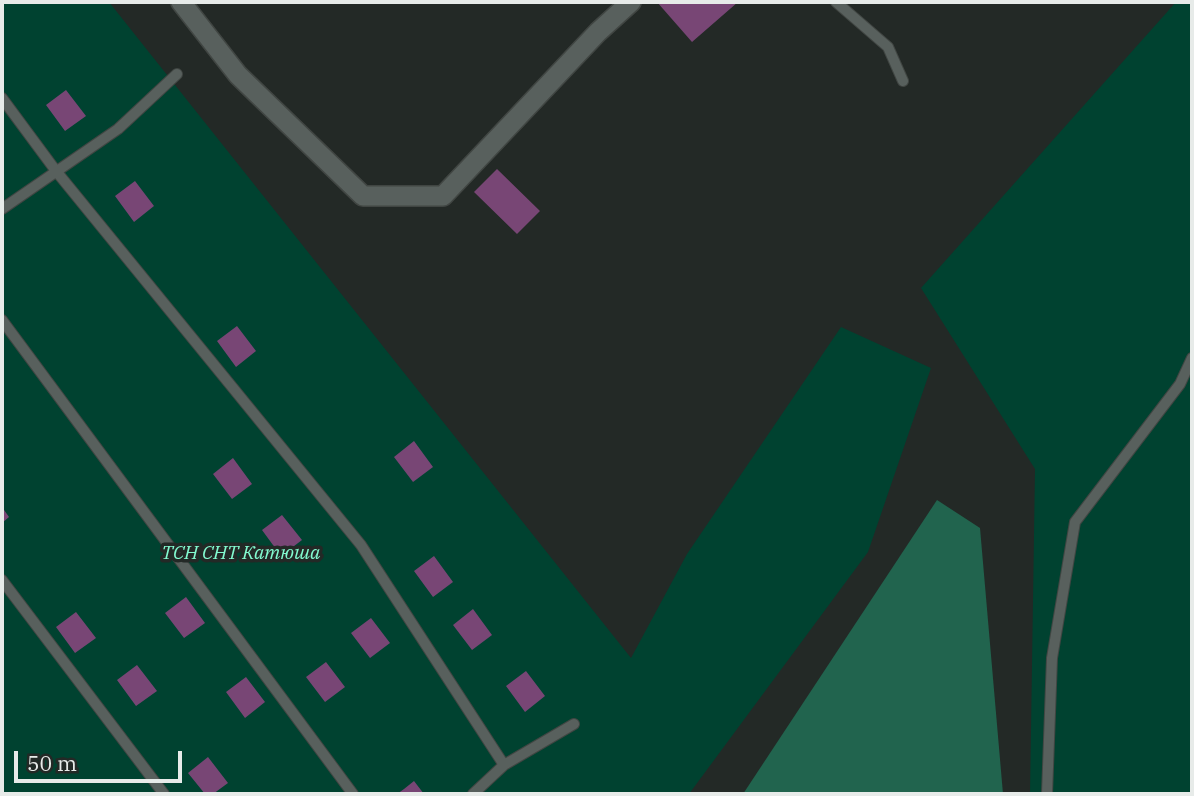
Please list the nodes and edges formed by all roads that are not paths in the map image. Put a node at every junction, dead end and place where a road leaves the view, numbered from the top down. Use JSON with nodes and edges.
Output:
{"nodes":[{"id":1,"x":181,"y":2,"type":"edge"},
{"id":2,"x":631,"y":2,"type":"edge"},
{"id":3,"x":836,"y":2,"type":"edge"},
{"id":4,"x":177,"y":74,"type":"dead end"},
{"id":5,"x":903,"y":81,"type":"dead end"},
{"id":6,"x":2,"y":98,"type":"edge"},
{"id":7,"x":56,"y":171,"type":"junction"},
{"id":8,"x":2,"y":209,"type":"edge"},
{"id":9,"x":2,"y":320,"type":"edge"},
{"id":10,"x":1192,"y":358,"type":"edge"},
{"id":11,"x":2,"y":580,"type":"edge"},
{"id":12,"x":574,"y":724,"type":"dead end"},
{"id":13,"x":504,"y":765,"type":"junction"},
{"id":14,"x":164,"y":794,"type":"edge"},
{"id":15,"x":354,"y":794,"type":"edge"},
{"id":16,"x":473,"y":794,"type":"edge"},
{"id":17,"x":1047,"y":794,"type":"edge"}],
"edges":[{"from":1,"to":2,"type":"street"},
{"from":3,"to":5,"type":"lane"},
{"from":4,"to":7,"type":"lane"},
{"from":6,"to":7,"type":"lane"},
{"from":7,"to":8,"type":"lane"},
{"from":7,"to":13,"type":"lane"},
{"from":9,"to":15,"type":"lane"},
{"from":10,"to":17,"type":"lane"},
{"from":11,"to":14,"type":"lane"},
{"from":12,"to":13,"type":"lane"},
{"from":13,"to":16,"type":"lane"}]}
